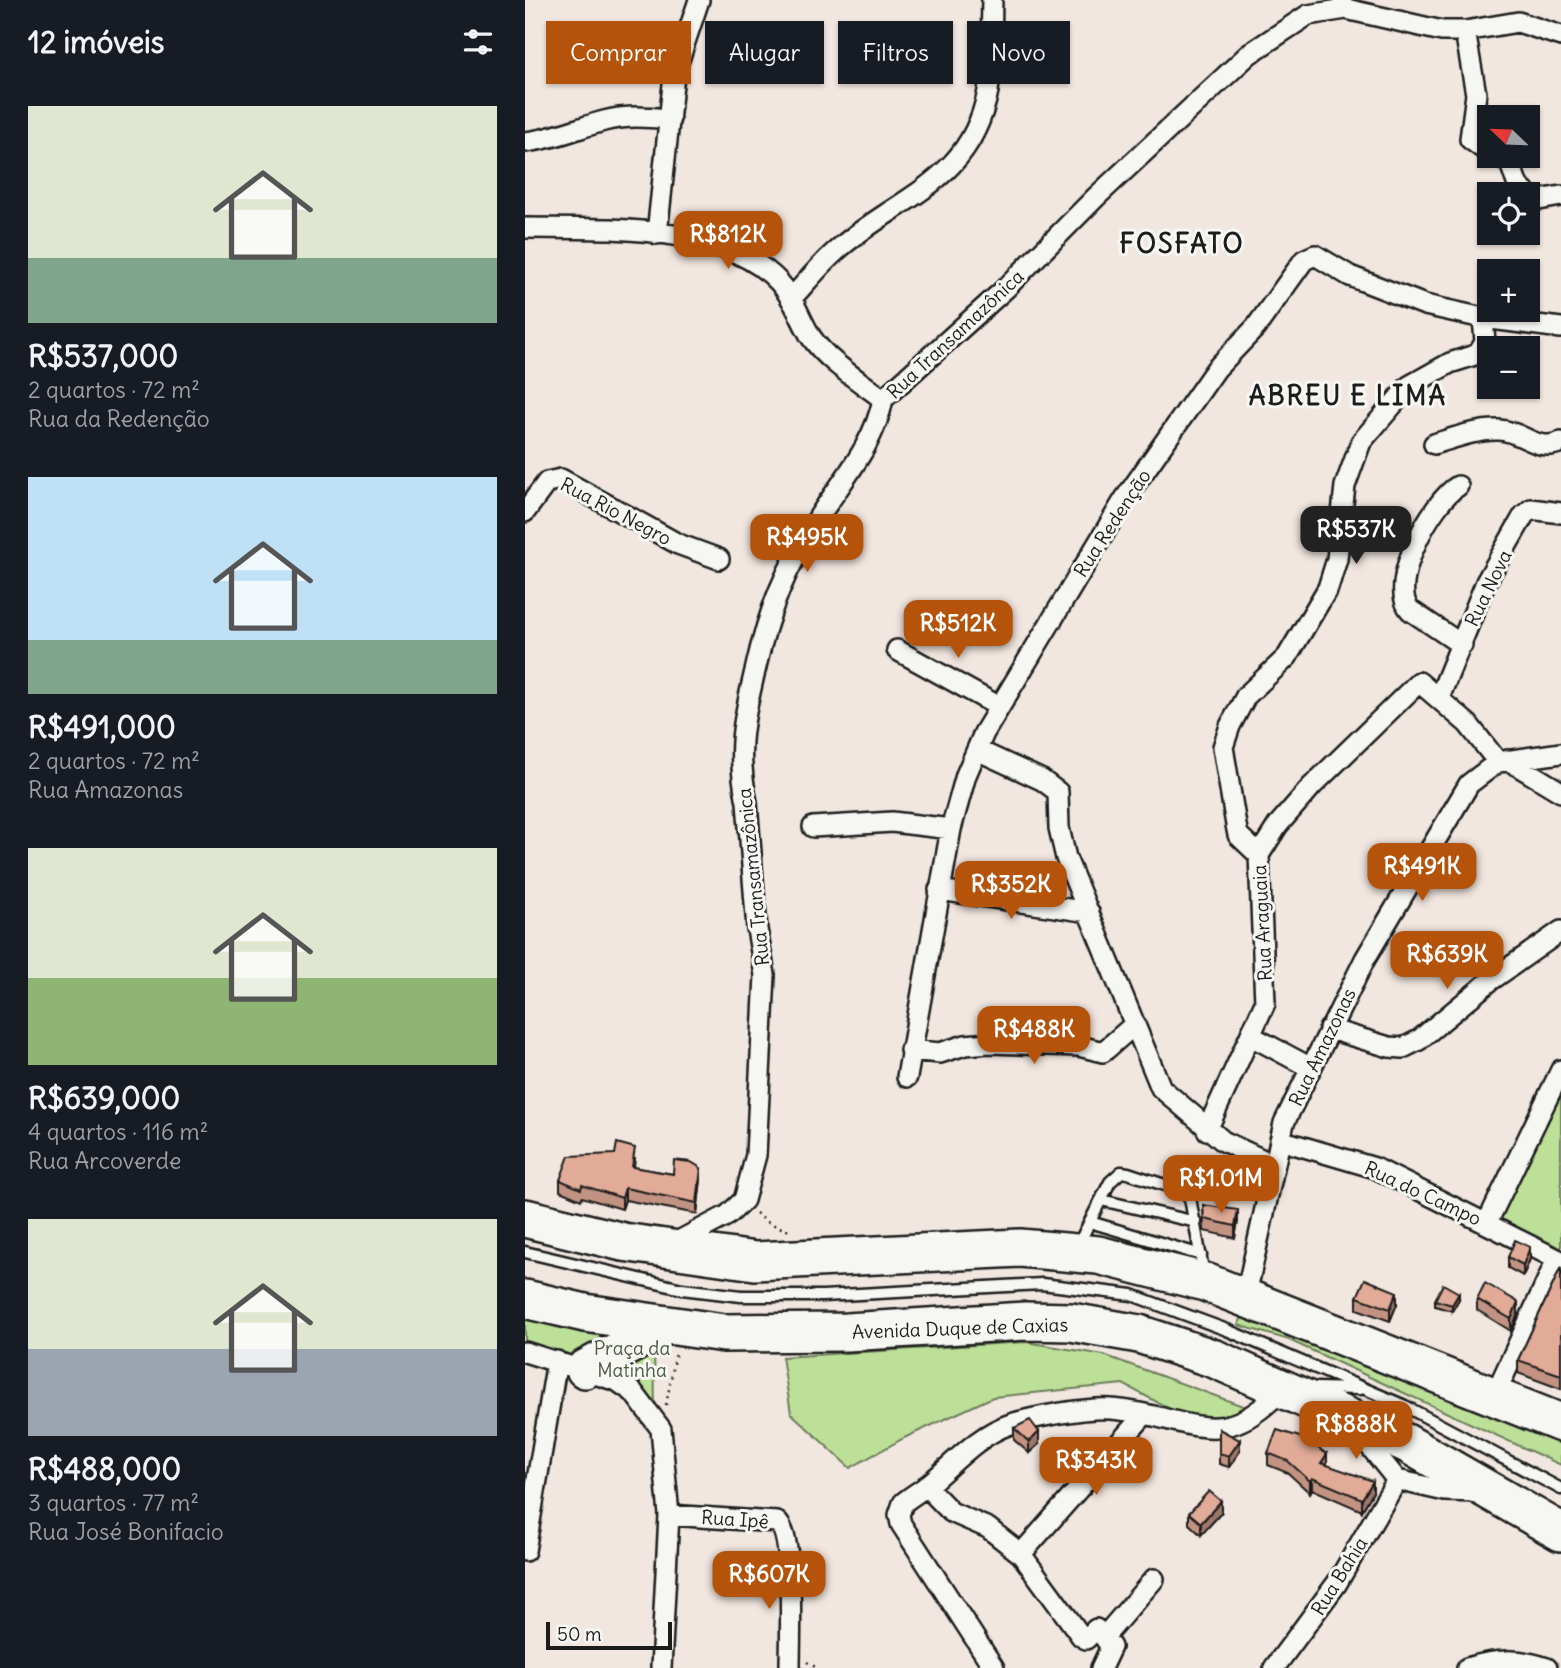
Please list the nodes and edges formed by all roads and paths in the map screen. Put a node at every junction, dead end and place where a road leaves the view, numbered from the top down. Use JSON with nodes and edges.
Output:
{"nodes":[{"id":1,"x":699,"y":0,"type":"edge"},
{"id":2,"x":992,"y":0,"type":"edge"},
{"id":3,"x":1305,"y":7,"type":"edge"},
{"id":4,"x":1465,"y":31,"type":"junction"},
{"id":5,"x":1561,"y":36,"type":"edge"},
{"id":6,"x":670,"y":119,"type":"junction"},
{"id":7,"x":525,"y":142,"type":"edge"},
{"id":8,"x":1477,"y":144,"type":"edge"},
{"id":9,"x":1561,"y":196,"type":"edge"},
{"id":10,"x":1540,"y":200,"type":"edge"},
{"id":11,"x":525,"y":228,"type":"edge"},
{"id":12,"x":657,"y":234,"type":"junction"},
{"id":13,"x":791,"y":299,"type":"junction"},
{"id":14,"x":1477,"y":316,"type":"edge"},
{"id":15,"x":1483,"y":322,"type":"edge"},
{"id":16,"x":1514,"y":322,"type":"edge"},
{"id":17,"x":1561,"y":328,"type":"edge"},
{"id":18,"x":883,"y":399,"type":"junction"},
{"id":19,"x":1561,"y":442,"type":"edge"},
{"id":20,"x":1434,"y":444,"type":"dead end"},
{"id":21,"x":1458,"y":486,"type":"dead end"},
{"id":22,"x":525,"y":512,"type":"edge"},
{"id":23,"x":1561,"y":513,"type":"edge"},
{"id":24,"x":719,"y":559,"type":"dead end"},
{"id":25,"x":1459,"y":643,"type":"junction"},
{"id":26,"x":897,"y":650,"type":"dead end"},
{"id":27,"x":1439,"y":698,"type":"junction"},
{"id":28,"x":998,"y":706,"type":"junction"},
{"id":29,"x":977,"y":750,"type":"junction"},
{"id":30,"x":1561,"y":753,"type":"edge"},
{"id":31,"x":1503,"y":761,"type":"junction"},
{"id":32,"x":1561,"y":792,"type":"edge"},
{"id":33,"x":813,"y":827,"type":"dead end"},
{"id":34,"x":951,"y":829,"type":"junction"},
{"id":35,"x":1259,"y":855,"type":"junction"},
{"id":36,"x":939,"y":890,"type":"junction"},
{"id":37,"x":1089,"y":912,"type":"junction"},
{"id":38,"x":1560,"y":935,"type":"edge"},
{"id":39,"x":1135,"y":1024,"type":"junction"},
{"id":40,"x":1329,"y":1029,"type":"junction"},
{"id":41,"x":1251,"y":1036,"type":"junction"},
{"id":42,"x":910,"y":1050,"type":"junction"},
{"id":43,"x":1311,"y":1068,"type":"junction"},
{"id":44,"x":1561,"y":1070,"type":"edge"},
{"id":45,"x":907,"y":1077,"type":"dead end"},
{"id":46,"x":1556,"y":1091,"type":"edge"},
{"id":47,"x":1207,"y":1130,"type":"junction"},
{"id":48,"x":1280,"y":1140,"type":"junction"},
{"id":49,"x":1274,"y":1165,"type":"junction"},
{"id":50,"x":1101,"y":1199,"type":"junction"},
{"id":51,"x":525,"y":1218,"type":"edge"},
{"id":52,"x":1196,"y":1222,"type":"junction"},
{"id":53,"x":1487,"y":1223,"type":"junction"},
{"id":54,"x":1082,"y":1237,"type":"junction"},
{"id":55,"x":662,"y":1249,"type":"junction"},
{"id":56,"x":525,"y":1252,"type":"edge"},
{"id":57,"x":1559,"y":1260,"type":"edge"},
{"id":58,"x":1203,"y":1268,"type":"junction"},
{"id":59,"x":525,"y":1299,"type":"edge"},
{"id":60,"x":1245,"y":1299,"type":"junction"},
{"id":61,"x":673,"y":1328,"type":"junction"},
{"id":62,"x":525,"y":1352,"type":"edge"},
{"id":63,"x":571,"y":1365,"type":"junction"},
{"id":64,"x":1283,"y":1388,"type":"junction"},
{"id":65,"x":1494,"y":1397,"type":"junction"},
{"id":66,"x":1357,"y":1403,"type":"junction"},
{"id":67,"x":1144,"y":1415,"type":"junction"},
{"id":68,"x":1561,"y":1423,"type":"edge"},
{"id":69,"x":661,"y":1429,"type":"junction"},
{"id":70,"x":1397,"y":1480,"type":"junction"},
{"id":71,"x":926,"y":1486,"type":"junction"},
{"id":72,"x":1489,"y":1489,"type":"junction"},
{"id":73,"x":1561,"y":1489,"type":"edge"},
{"id":74,"x":669,"y":1515,"type":"junction"},
{"id":75,"x":1561,"y":1532,"type":"edge"},
{"id":76,"x":525,"y":1551,"type":"edge"},
{"id":77,"x":1021,"y":1553,"type":"junction"},
{"id":78,"x":1154,"y":1578,"type":"dead end"},
{"id":79,"x":1104,"y":1637,"type":"junction"},
{"id":80,"x":661,"y":1668,"type":"edge"},
{"id":81,"x":790,"y":1668,"type":"edge"},
{"id":82,"x":994,"y":1668,"type":"edge"},
{"id":83,"x":1101,"y":1668,"type":"edge"},
{"id":84,"x":1274,"y":1668,"type":"edge"},
{"id":85,"x":1467,"y":1668,"type":"edge"},
{"id":86,"x":1547,"y":1668,"type":"edge"}],
"edges":[{"from":1,"to":6,"type":"street"},
{"from":2,"to":13,"type":"street"},
{"from":3,"to":4,"type":"street","name":"Rua Transamazônica"},
{"from":3,"to":18,"type":"street","name":"Rua Transamazônica"},
{"from":4,"to":5,"type":"street","name":"Rua Transamazônica"},
{"from":4,"to":8,"type":"street"},
{"from":6,"to":7,"type":"street"},
{"from":6,"to":12,"type":"street"},
{"from":9,"to":10,"type":"street"},
{"from":11,"to":12,"type":"street"},
{"from":12,"to":13,"type":"street"},
{"from":13,"to":18,"type":"street"},
{"from":14,"to":28,"type":"street","name":"Rua Redenção"},
{"from":15,"to":35,"type":"street"},
{"from":16,"to":17,"type":"street","name":"Rua Redenção"},
{"from":18,"to":55,"type":"street","name":"Rua Transamazônica"},
{"from":19,"to":20,"type":"street"},
{"from":21,"to":25,"type":"street"},
{"from":22,"to":24,"type":"street","name":"Rua Rio Negro"},
{"from":23,"to":25,"type":"street","name":"Rua Nova"},
{"from":25,"to":27,"type":"street","name":"Rua Nova"},
{"from":26,"to":28,"type":"street"},
{"from":27,"to":31,"type":"street"},
{"from":27,"to":35,"type":"street","name":"Rua Araguaia"},
{"from":28,"to":29,"type":"street","name":"Rua Redenção"},
{"from":29,"to":34,"type":"street","name":"Rua Redenção"},
{"from":29,"to":37,"type":"street"},
{"from":30,"to":31,"type":"street"},
{"from":31,"to":32,"type":"street"},
{"from":31,"to":40,"type":"street","name":"Rua Amazonas"},
{"from":33,"to":34,"type":"street"},
{"from":34,"to":36,"type":"street","name":"Rua Redenção"},
{"from":35,"to":41,"type":"street","name":"Rua Araguaia"},
{"from":36,"to":37,"type":"street"},
{"from":36,"to":42,"type":"street","name":"Rua Redenção"},
{"from":37,"to":39,"type":"street"},
{"from":38,"to":40,"type":"street"},
{"from":39,"to":42,"type":"street"},
{"from":39,"to":47,"type":"street"},
{"from":40,"to":43,"type":"street","name":"Rua Amazonas"},
{"from":41,"to":43,"type":"street"},
{"from":41,"to":47,"type":"street","name":"Rua Araguaia"},
{"from":42,"to":45,"type":"street","name":"Rua Redenção"},
{"from":43,"to":48,"type":"street","name":"Rua Amazonas"},
{"from":44,"to":46,"type":"street"},
{"from":46,"to":53,"type":"street"},
{"from":47,"to":49,"type":"street"},
{"from":48,"to":49,"type":"street","name":"Rua Amazonas"},
{"from":48,"to":53,"type":"street","name":"Rua do Campo"},
{"from":49,"to":60,"type":"street","name":"Rua Amazonas"},
{"from":50,"to":52,"type":"lane"},
{"from":50,"to":52,"type":"lane"},
{"from":50,"to":54,"type":"lane"},
{"from":51,"to":55,"type":"highway"},
{"from":52,"to":58,"type":"lane"},
{"from":53,"to":57,"type":"street","name":"Rua do Campo"},
{"from":54,"to":55,"type":"highway"},
{"from":54,"to":58,"type":"highway"},
{"from":56,"to":66,"type":"lane"},
{"from":57,"to":65,"type":"street"},
{"from":58,"to":60,"type":"highway"},
{"from":59,"to":61,"type":"highway","name":"Avenida Duque de Caxias"},
{"from":60,"to":65,"type":"highway"},
{"from":61,"to":63,"type":"highway"},
{"from":61,"to":64,"type":"highway","name":"Avenida Duque de Caxias"},
{"from":61,"to":69,"type":"path"},
{"from":62,"to":63,"type":"street"},
{"from":63,"to":69,"type":"street"},
{"from":63,"to":76,"type":"street"},
{"from":64,"to":66,"type":"highway","name":"Avenida Duque de Caxias"},
{"from":64,"to":67,"type":"street"},
{"from":65,"to":68,"type":"highway"},
{"from":66,"to":70,"type":"street"},
{"from":66,"to":72,"type":"highway","name":"Avenida Duque de Caxias"},
{"from":66,"to":73,"type":"lane"},
{"from":67,"to":71,"type":"street"},
{"from":67,"to":77,"type":"street"},
{"from":69,"to":74,"type":"street"},
{"from":70,"to":72,"type":"street"},
{"from":70,"to":84,"type":"street","name":"Rua Bahia"},
{"from":71,"to":77,"type":"street"},
{"from":71,"to":82,"type":"street"},
{"from":72,"to":75,"type":"highway","name":"Avenida Duque de Caxias"},
{"from":74,"to":80,"type":"street"},
{"from":74,"to":81,"type":"street","name":"Rua Ipê"},
{"from":77,"to":79,"type":"street"},
{"from":78,"to":79,"type":"street"},
{"from":79,"to":83,"type":"street"},
{"from":85,"to":86,"type":"street"}]}
